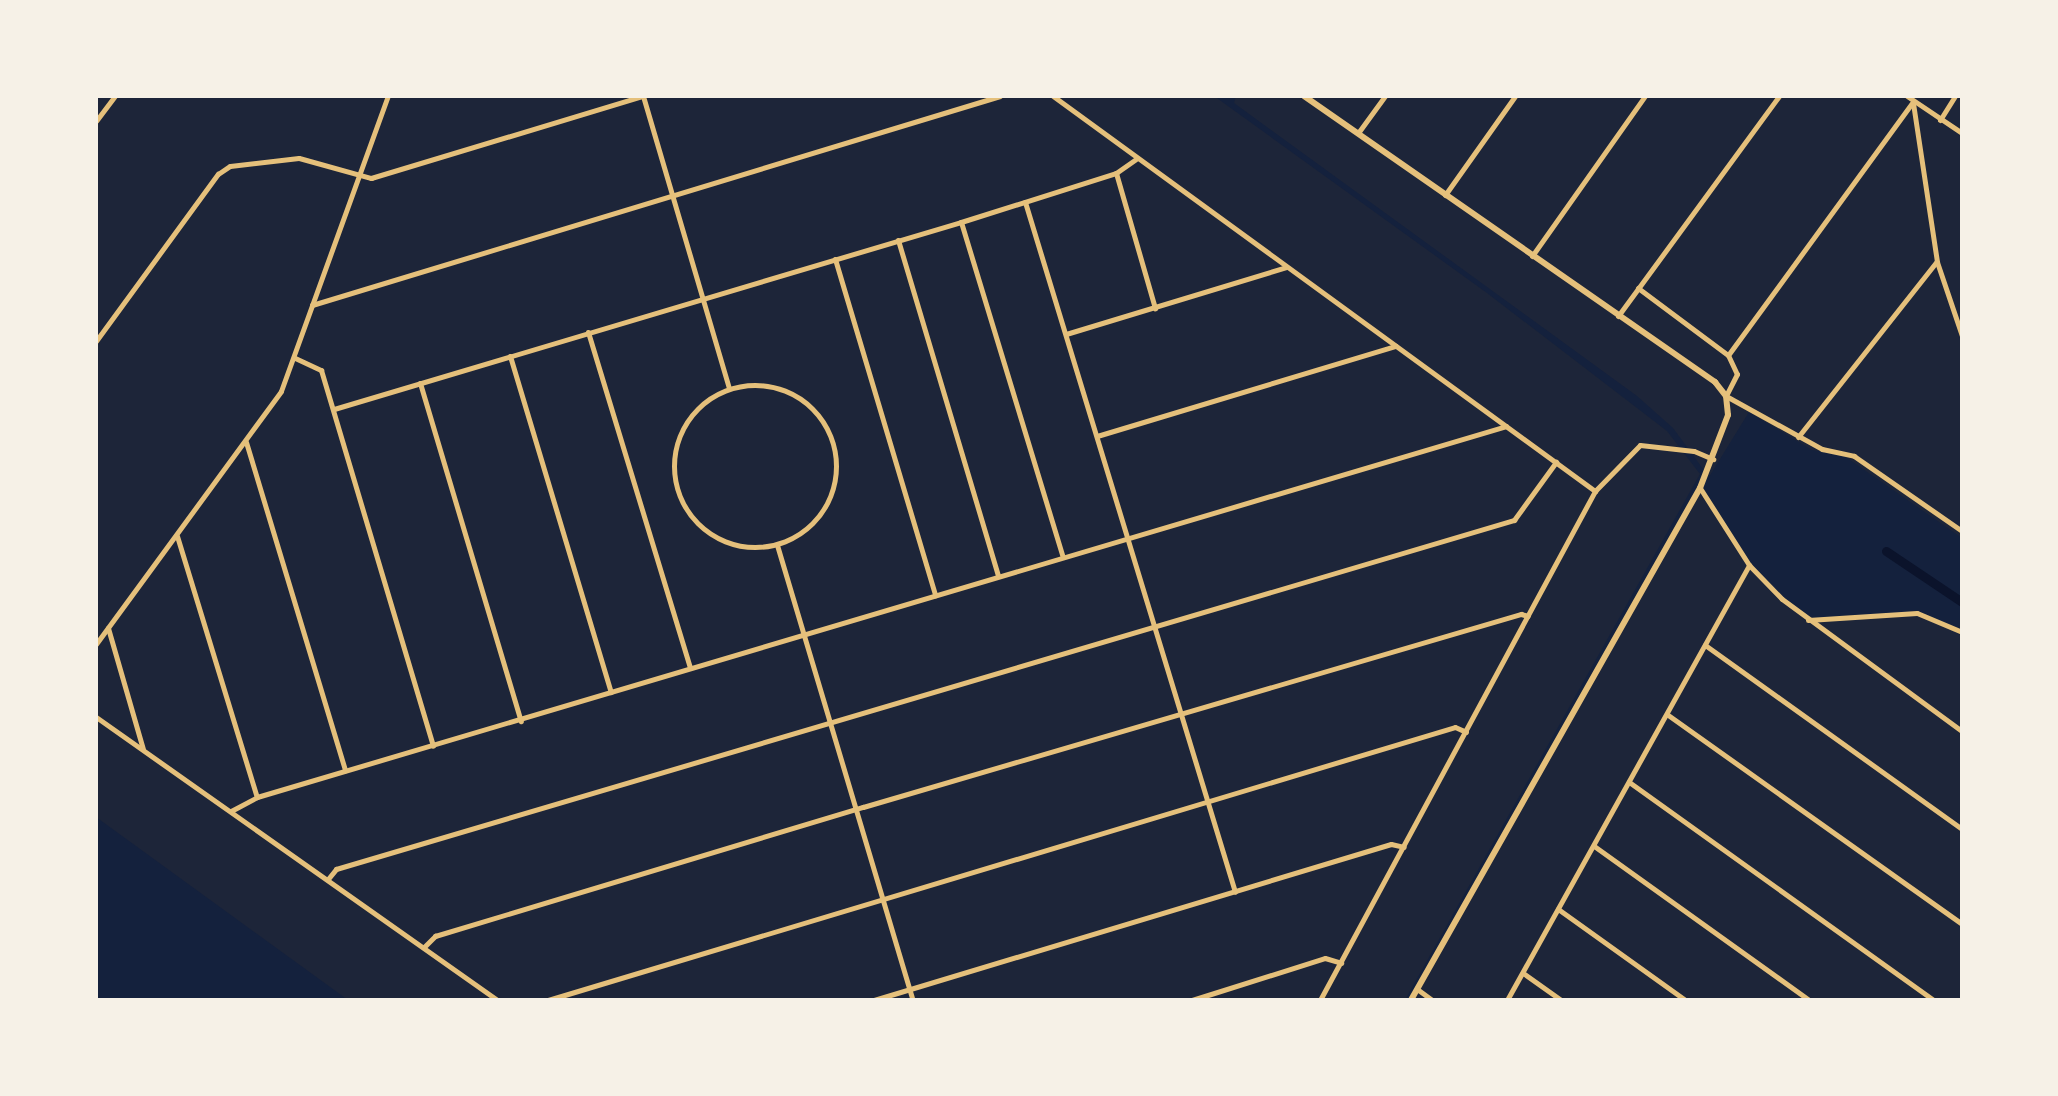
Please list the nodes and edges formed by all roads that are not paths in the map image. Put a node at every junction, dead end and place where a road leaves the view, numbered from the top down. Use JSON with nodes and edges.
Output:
{"nodes":[{"id":1,"x":104,"y":96,"type":"edge"},
{"id":2,"x":388,"y":96,"type":"edge"},
{"id":3,"x":642,"y":96,"type":"edge"},
{"id":4,"x":1000,"y":96,"type":"edge"},
{"id":5,"x":1053,"y":96,"type":"edge"},
{"id":6,"x":1304,"y":96,"type":"edge"},
{"id":7,"x":1385,"y":96,"type":"edge"},
{"id":8,"x":1515,"y":96,"type":"edge"},
{"id":9,"x":1645,"y":96,"type":"edge"},
{"id":10,"x":1779,"y":96,"type":"edge"},
{"id":11,"x":1907,"y":96,"type":"edge"},
{"id":12,"x":1955,"y":96,"type":"edge"},
{"id":13,"x":113,"y":99,"type":"edge"},
{"id":14,"x":1912,"y":103,"type":"junction"},
{"id":15,"x":1940,"y":120,"type":"junction"},
{"id":16,"x":96,"y":121,"type":"edge"},
{"id":17,"x":1358,"y":133,"type":"junction"},
{"id":18,"x":1962,"y":133,"type":"edge"},
{"id":19,"x":1136,"y":159,"type":"junction"},
{"id":20,"x":1116,"y":173,"type":"junction"},
{"id":21,"x":359,"y":176,"type":"junction"},
{"id":22,"x":1445,"y":195,"type":"junction"},
{"id":23,"x":673,"y":196,"type":"junction"},
{"id":24,"x":1025,"y":202,"type":"junction"},
{"id":25,"x":961,"y":222,"type":"junction"},
{"id":26,"x":898,"y":240,"type":"junction"},
{"id":27,"x":1532,"y":256,"type":"junction"},
{"id":28,"x":835,"y":259,"type":"junction"},
{"id":29,"x":1937,"y":262,"type":"junction"},
{"id":30,"x":1286,"y":267,"type":"junction"},
{"id":31,"x":1638,"y":288,"type":"junction"},
{"id":32,"x":703,"y":296,"type":"junction"},
{"id":33,"x":312,"y":305,"type":"junction"},
{"id":34,"x":1155,"y":308,"type":"junction"},
{"id":35,"x":1618,"y":316,"type":"junction"},
{"id":36,"x":588,"y":332,"type":"junction"},
{"id":37,"x":1066,"y":334,"type":"junction"},
{"id":38,"x":1962,"y":336,"type":"edge"},
{"id":39,"x":96,"y":341,"type":"edge"},
{"id":40,"x":1396,"y":346,"type":"junction"},
{"id":41,"x":1728,"y":355,"type":"junction"},
{"id":42,"x":510,"y":356,"type":"junction"},
{"id":43,"x":295,"y":358,"type":"junction"},
{"id":44,"x":420,"y":383,"type":"junction"},
{"id":45,"x":729,"y":389,"type":"junction"},
{"id":46,"x":1726,"y":396,"type":"junction"},
{"id":47,"x":334,"y":409,"type":"junction"},
{"id":48,"x":1506,"y":426,"type":"junction"},
{"id":49,"x":1097,"y":436,"type":"junction"},
{"id":50,"x":1798,"y":437,"type":"junction"},
{"id":51,"x":246,"y":441,"type":"junction"},
{"id":52,"x":1713,"y":459,"type":"junction"},
{"id":53,"x":1556,"y":462,"type":"junction"},
{"id":54,"x":1700,"y":488,"type":"junction"},
{"id":55,"x":1595,"y":491,"type":"junction"},
{"id":56,"x":1962,"y":531,"type":"edge"},
{"id":57,"x":177,"y":536,"type":"junction"},
{"id":58,"x":1127,"y":538,"type":"junction"},
{"id":59,"x":777,"y":545,"type":"junction"},
{"id":60,"x":1063,"y":557,"type":"junction"},
{"id":61,"x":1749,"y":565,"type":"junction"},
{"id":62,"x":998,"y":575,"type":"junction"},
{"id":63,"x":935,"y":595,"type":"junction"},
{"id":64,"x":1528,"y":616,"type":"junction"},
{"id":65,"x":1807,"y":620,"type":"junction"},
{"id":66,"x":1156,"y":626,"type":"junction"},
{"id":67,"x":108,"y":628,"type":"junction"},
{"id":68,"x":1962,"y":632,"type":"edge"},
{"id":69,"x":803,"y":633,"type":"junction"},
{"id":70,"x":96,"y":644,"type":"edge"},
{"id":71,"x":1705,"y":645,"type":"junction"},
{"id":72,"x":690,"y":668,"type":"junction"},
{"id":73,"x":611,"y":692,"type":"junction"},
{"id":74,"x":1183,"y":714,"type":"junction"},
{"id":75,"x":1668,"y":715,"type":"junction"},
{"id":76,"x":96,"y":717,"type":"edge"},
{"id":77,"x":831,"y":720,"type":"junction"},
{"id":78,"x":521,"y":721,"type":"junction"},
{"id":79,"x":1962,"y":731,"type":"edge"},
{"id":80,"x":1466,"y":732,"type":"junction"},
{"id":81,"x":433,"y":746,"type":"junction"},
{"id":82,"x":143,"y":750,"type":"junction"},
{"id":83,"x":345,"y":770,"type":"junction"},
{"id":84,"x":1629,"y":782,"type":"junction"},
{"id":85,"x":257,"y":797,"type":"junction"},
{"id":86,"x":1209,"y":805,"type":"junction"},
{"id":87,"x":855,"y":810,"type":"junction"},
{"id":88,"x":231,"y":811,"type":"junction"},
{"id":89,"x":1962,"y":829,"type":"edge"},
{"id":90,"x":1594,"y":846,"type":"junction"},
{"id":91,"x":1404,"y":847,"type":"junction"},
{"id":92,"x":328,"y":879,"type":"junction"},
{"id":93,"x":1235,"y":892,"type":"junction"},
{"id":94,"x":883,"y":900,"type":"junction"},
{"id":95,"x":1558,"y":909,"type":"junction"},
{"id":96,"x":1962,"y":924,"type":"edge"},
{"id":97,"x":424,"y":947,"type":"junction"},
{"id":98,"x":1341,"y":963,"type":"junction"},
{"id":99,"x":1523,"y":973,"type":"junction"},
{"id":100,"x":909,"y":989,"type":"junction"},
{"id":101,"x":1417,"y":989,"type":"junction"},
{"id":102,"x":497,"y":1000,"type":"edge"},
{"id":103,"x":548,"y":1000,"type":"edge"},
{"id":104,"x":874,"y":1000,"type":"edge"},
{"id":105,"x":913,"y":1000,"type":"edge"},
{"id":106,"x":1192,"y":1000,"type":"edge"},
{"id":107,"x":1320,"y":1000,"type":"edge"},
{"id":108,"x":1411,"y":1000,"type":"edge"},
{"id":109,"x":1432,"y":1000,"type":"edge"},
{"id":110,"x":1507,"y":1000,"type":"edge"},
{"id":111,"x":1561,"y":1000,"type":"edge"},
{"id":112,"x":1685,"y":1000,"type":"edge"},
{"id":113,"x":1809,"y":1000,"type":"edge"},
{"id":114,"x":1933,"y":1000,"type":"edge"}],
"edges":[{"from":1,"to":13,"type":"street"},
{"from":2,"to":21,"type":"street"},
{"from":3,"to":21,"type":"street"},
{"from":3,"to":23,"type":"street"},
{"from":4,"to":23,"type":"street"},
{"from":5,"to":19,"type":"street"},
{"from":6,"to":17,"type":"street"},
{"from":7,"to":17,"type":"street"},
{"from":8,"to":22,"type":"street"},
{"from":9,"to":27,"type":"street"},
{"from":10,"to":31,"type":"street"},
{"from":11,"to":14,"type":"street"},
{"from":12,"to":15,"type":"street"},
{"from":13,"to":16,"type":"street"},
{"from":14,"to":15,"type":"street"},
{"from":14,"to":29,"type":"street"},
{"from":14,"to":41,"type":"street"},
{"from":15,"to":18,"type":"street"},
{"from":17,"to":22,"type":"street"},
{"from":19,"to":20,"type":"street"},
{"from":19,"to":30,"type":"street"},
{"from":20,"to":24,"type":"street"},
{"from":20,"to":34,"type":"street"},
{"from":21,"to":33,"type":"street"},
{"from":21,"to":39,"type":"street"},
{"from":22,"to":27,"type":"street"},
{"from":23,"to":32,"type":"street"},
{"from":23,"to":33,"type":"street"},
{"from":24,"to":25,"type":"street"},
{"from":24,"to":37,"type":"street"},
{"from":25,"to":26,"type":"street"},
{"from":25,"to":60,"type":"street"},
{"from":26,"to":28,"type":"street"},
{"from":26,"to":62,"type":"street"},
{"from":27,"to":35,"type":"street"},
{"from":28,"to":32,"type":"street"},
{"from":28,"to":63,"type":"street"},
{"from":29,"to":38,"type":"street"},
{"from":29,"to":50,"type":"street"},
{"from":30,"to":34,"type":"street"},
{"from":30,"to":40,"type":"street"},
{"from":31,"to":35,"type":"street"},
{"from":31,"to":41,"type":"street"},
{"from":32,"to":36,"type":"street"},
{"from":32,"to":45,"type":"street"},
{"from":33,"to":43,"type":"street"},
{"from":34,"to":37,"type":"street"},
{"from":35,"to":46,"type":"street"},
{"from":36,"to":42,"type":"street"},
{"from":36,"to":72,"type":"street"},
{"from":37,"to":49,"type":"street"},
{"from":40,"to":48,"type":"street"},
{"from":40,"to":49,"type":"street"},
{"from":41,"to":46,"type":"street"},
{"from":42,"to":44,"type":"street"},
{"from":42,"to":73,"type":"street"},
{"from":43,"to":47,"type":"street"},
{"from":43,"to":51,"type":"street"},
{"from":44,"to":47,"type":"street"},
{"from":44,"to":78,"type":"street"},
{"from":45,"to":59,"type":"street"},
{"from":45,"to":59,"type":"street"},
{"from":46,"to":50,"type":"street"},
{"from":46,"to":52,"type":"street"},
{"from":47,"to":81,"type":"street"},
{"from":48,"to":53,"type":"street"},
{"from":48,"to":58,"type":"street"},
{"from":49,"to":58,"type":"street"},
{"from":50,"to":56,"type":"street"},
{"from":51,"to":57,"type":"street"},
{"from":51,"to":83,"type":"street"},
{"from":52,"to":54,"type":"street"},
{"from":52,"to":55,"type":"street"},
{"from":53,"to":55,"type":"street"},
{"from":53,"to":66,"type":"street"},
{"from":54,"to":61,"type":"street"},
{"from":54,"to":101,"type":"street"},
{"from":55,"to":64,"type":"street"},
{"from":57,"to":67,"type":"street"},
{"from":57,"to":85,"type":"street"},
{"from":58,"to":60,"type":"street"},
{"from":58,"to":66,"type":"street"},
{"from":59,"to":69,"type":"street"},
{"from":60,"to":62,"type":"street"},
{"from":61,"to":65,"type":"street"},
{"from":61,"to":71,"type":"street"},
{"from":62,"to":63,"type":"street"},
{"from":63,"to":69,"type":"street"},
{"from":64,"to":74,"type":"street"},
{"from":64,"to":80,"type":"street"},
{"from":65,"to":68,"type":"street"},
{"from":65,"to":79,"type":"street"},
{"from":66,"to":74,"type":"street"},
{"from":66,"to":77,"type":"street"},
{"from":67,"to":70,"type":"street"},
{"from":67,"to":82,"type":"street"},
{"from":69,"to":72,"type":"street"},
{"from":69,"to":77,"type":"street"},
{"from":71,"to":75,"type":"street"},
{"from":71,"to":89,"type":"street"},
{"from":72,"to":73,"type":"street"},
{"from":73,"to":78,"type":"street"},
{"from":74,"to":86,"type":"street"},
{"from":74,"to":87,"type":"street"},
{"from":75,"to":84,"type":"street"},
{"from":75,"to":96,"type":"street"},
{"from":76,"to":82,"type":"street"},
{"from":77,"to":87,"type":"street"},
{"from":77,"to":92,"type":"street"},
{"from":78,"to":81,"type":"street"},
{"from":80,"to":86,"type":"street"},
{"from":80,"to":91,"type":"street"},
{"from":81,"to":83,"type":"street"},
{"from":82,"to":88,"type":"street"},
{"from":83,"to":85,"type":"street"},
{"from":84,"to":90,"type":"street"},
{"from":84,"to":114,"type":"street"},
{"from":85,"to":88,"type":"street"},
{"from":86,"to":93,"type":"street"},
{"from":86,"to":94,"type":"street"},
{"from":87,"to":94,"type":"street"},
{"from":87,"to":97,"type":"street"},
{"from":88,"to":92,"type":"street"},
{"from":90,"to":95,"type":"street"},
{"from":90,"to":113,"type":"street"},
{"from":91,"to":93,"type":"street"},
{"from":91,"to":98,"type":"street"},
{"from":92,"to":97,"type":"street"},
{"from":93,"to":100,"type":"street"},
{"from":94,"to":100,"type":"street"},
{"from":94,"to":103,"type":"street"},
{"from":95,"to":99,"type":"street"},
{"from":95,"to":112,"type":"street"},
{"from":97,"to":102,"type":"street"},
{"from":98,"to":106,"type":"street"},
{"from":98,"to":107,"type":"street"},
{"from":99,"to":110,"type":"street"},
{"from":99,"to":111,"type":"street"},
{"from":100,"to":104,"type":"street"},
{"from":100,"to":105,"type":"street"},
{"from":101,"to":108,"type":"street"},
{"from":101,"to":109,"type":"street"}]}
